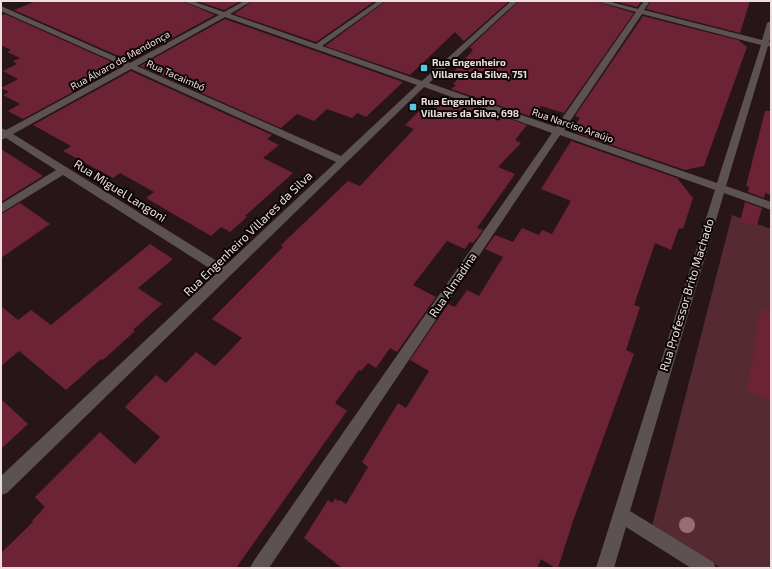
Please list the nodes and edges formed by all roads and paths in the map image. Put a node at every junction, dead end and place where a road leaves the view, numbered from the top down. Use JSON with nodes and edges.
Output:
{"nodes":[{"id":1,"x":186,"y":1,"type":"edge"},
{"id":2,"x":248,"y":1,"type":"edge"},
{"id":3,"x":382,"y":1,"type":"edge"},
{"id":4,"x":515,"y":1,"type":"edge"},
{"id":5,"x":599,"y":1,"type":"edge"},
{"id":6,"x":647,"y":1,"type":"edge"},
{"id":7,"x":1,"y":8,"type":"edge"},
{"id":8,"x":640,"y":12,"type":"junction"},
{"id":9,"x":224,"y":14,"type":"junction"},
{"id":10,"x":771,"y":23,"type":"edge"},
{"id":11,"x":768,"y":44,"type":"edge"},
{"id":12,"x":316,"y":47,"type":"junction"},
{"id":13,"x":129,"y":66,"type":"junction"},
{"id":14,"x":423,"y":84,"type":"junction"},
{"id":15,"x":558,"y":132,"type":"junction"},
{"id":16,"x":3,"y":134,"type":"edge"},
{"id":17,"x":342,"y":161,"type":"junction"},
{"id":18,"x":63,"y":170,"type":"junction"},
{"id":19,"x":720,"y":188,"type":"junction"},
{"id":20,"x":771,"y":206,"type":"edge"},
{"id":21,"x":1,"y":209,"type":"edge"},
{"id":22,"x":226,"y":273,"type":"junction"},
{"id":23,"x":1,"y":487,"type":"edge"},
{"id":24,"x":621,"y":515,"type":"junction"},
{"id":25,"x":259,"y":568,"type":"edge"},
{"id":26,"x":605,"y":568,"type":"edge"},
{"id":27,"x":707,"y":568,"type":"edge"}],
"edges":[{"from":1,"to":9,"type":"street","name":"Rua Narciso Araújo"},
{"from":2,"to":9,"type":"street","name":"Rua Álvaro de Mendonça"},
{"from":3,"to":12,"type":"street"},
{"from":4,"to":14,"type":"street","name":"Rua Engenheiro Villares da Silva"},
{"from":5,"to":8,"type":"street"},
{"from":6,"to":8,"type":"street","name":"Rua Almadina"},
{"from":7,"to":13,"type":"street","name":"Rua Tacaimbó"},
{"from":8,"to":11,"type":"street"},
{"from":8,"to":15,"type":"street","name":"Rua Almadina"},
{"from":9,"to":12,"type":"street","name":"Rua Narciso Araújo"},
{"from":9,"to":13,"type":"street","name":"Rua Álvaro de Mendonça"},
{"from":10,"to":11,"type":"street","name":"Rua Professor Brito Machado"},
{"from":11,"to":19,"type":"street","name":"Rua Professor Brito Machado"},
{"from":12,"to":14,"type":"street","name":"Rua Narciso Araújo"},
{"from":13,"to":16,"type":"street","name":"Rua Álvaro de Mendonça"},
{"from":13,"to":17,"type":"street","name":"Rua Tacaimbó"},
{"from":14,"to":15,"type":"street","name":"Rua Narciso Araújo"},
{"from":14,"to":17,"type":"street","name":"Rua Engenheiro Villares da Silva"},
{"from":15,"to":19,"type":"street","name":"Rua Narciso Araújo"},
{"from":15,"to":25,"type":"street","name":"Rua Almadina"},
{"from":16,"to":18,"type":"street","name":"Rua Miguel Langoni"},
{"from":17,"to":22,"type":"street","name":"Rua Engenheiro Villares da Silva"},
{"from":18,"to":21,"type":"street"},
{"from":18,"to":22,"type":"street","name":"Rua Miguel Langoni"},
{"from":19,"to":20,"type":"street","name":"Rua Narciso Araújo"},
{"from":19,"to":24,"type":"street","name":"Rua Professor Brito Machado"},
{"from":22,"to":23,"type":"street","name":"Rua Engenheiro Villares da Silva"},
{"from":24,"to":26,"type":"street","name":"Rua Professor Brito Machado"},
{"from":24,"to":27,"type":"street"}]}
